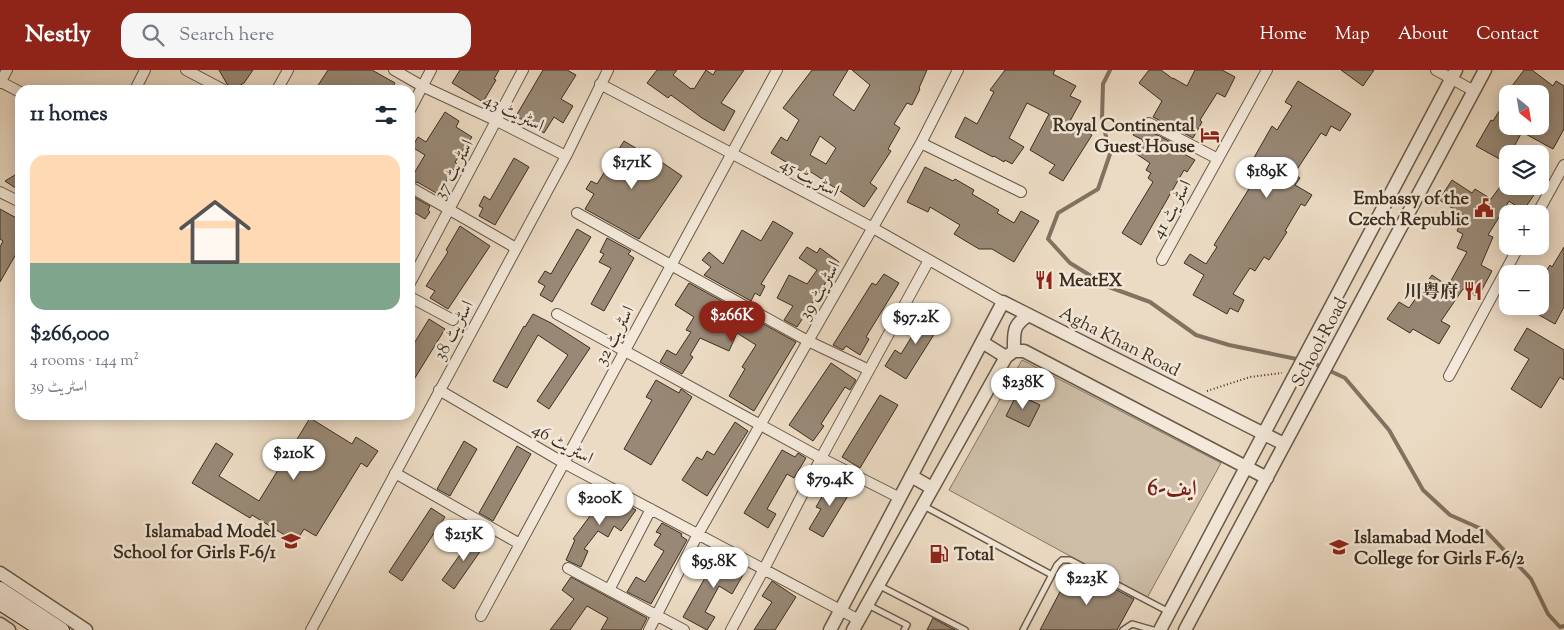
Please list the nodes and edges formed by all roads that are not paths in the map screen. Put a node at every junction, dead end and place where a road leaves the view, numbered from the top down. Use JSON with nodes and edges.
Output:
{"nodes":[{"id":1,"x":7,"y":70,"type":"edge"},
{"id":2,"x":145,"y":70,"type":"edge"},
{"id":3,"x":186,"y":70,"type":"edge"},
{"id":4,"x":288,"y":70,"type":"edge"},
{"id":5,"x":394,"y":70,"type":"edge"},
{"id":6,"x":431,"y":70,"type":"edge"},
{"id":7,"x":523,"y":70,"type":"edge"},
{"id":8,"x":608,"y":70,"type":"edge"},
{"id":9,"x":777,"y":70,"type":"edge"},
{"id":10,"x":958,"y":70,"type":"edge"},
{"id":11,"x":1267,"y":70,"type":"edge"},
{"id":12,"x":1436,"y":70,"type":"edge"},
{"id":13,"x":1485,"y":70,"type":"edge"},
{"id":14,"x":1454,"y":74,"type":"edge"},
{"id":15,"x":0,"y":82,"type":"edge"},
{"id":16,"x":600,"y":84,"type":"junction"},
{"id":17,"x":138,"y":85,"type":"edge"},
{"id":18,"x":214,"y":85,"type":"edge"},
{"id":19,"x":280,"y":85,"type":"edge"},
{"id":20,"x":422,"y":86,"type":"junction"},
{"id":21,"x":15,"y":90,"type":"edge"},
{"id":22,"x":1474,"y":91,"type":"junction"},
{"id":23,"x":415,"y":100,"type":"edge"},
{"id":24,"x":497,"y":121,"type":"junction"},
{"id":25,"x":1149,"y":123,"type":"dead end"},
{"id":26,"x":921,"y":143,"type":"junction"},
{"id":27,"x":731,"y":154,"type":"junction"},
{"id":28,"x":566,"y":156,"type":"junction"},
{"id":29,"x":1218,"y":159,"type":"junction"},
{"id":30,"x":1564,"y":165,"type":"edge"},
{"id":31,"x":415,"y":190,"type":"edge"},
{"id":32,"x":0,"y":192,"type":"edge"},
{"id":33,"x":1021,"y":192,"type":"dead end"},
{"id":34,"x":15,"y":200,"type":"edge"},
{"id":35,"x":1542,"y":205,"type":"edge"},
{"id":36,"x":449,"y":210,"type":"junction"},
{"id":37,"x":577,"y":213,"type":"dead end"},
{"id":38,"x":872,"y":228,"type":"junction"},
{"id":39,"x":516,"y":248,"type":"junction"},
{"id":40,"x":1515,"y":255,"type":"edge"},
{"id":41,"x":929,"y":260,"type":"junction"},
{"id":42,"x":1162,"y":260,"type":"dead end"},
{"id":43,"x":671,"y":266,"type":"junction"},
{"id":44,"x":415,"y":274,"type":"edge"},
{"id":45,"x":415,"y":300,"type":"edge"},
{"id":46,"x":1003,"y":302,"type":"junction"},
{"id":47,"x":556,"y":314,"type":"dead end"},
{"id":48,"x":1029,"y":315,"type":"junction"},
{"id":49,"x":453,"y":320,"type":"dead end"},
{"id":50,"x":808,"y":341,"type":"junction"},
{"id":51,"x":982,"y":342,"type":"junction"},
{"id":52,"x":624,"y":351,"type":"junction"},
{"id":53,"x":1010,"y":354,"type":"junction"},
{"id":54,"x":869,"y":370,"type":"junction"},
{"id":55,"x":1449,"y":376,"type":"dead end"},
{"id":56,"x":440,"y":390,"type":"junction"},
{"id":57,"x":761,"y":424,"type":"junction"},
{"id":58,"x":1264,"y":434,"type":"junction"},
{"id":59,"x":1284,"y":444,"type":"junction"},
{"id":60,"x":821,"y":458,"type":"junction"},
{"id":61,"x":564,"y":463,"type":"junction"},
{"id":62,"x":1246,"y":467,"type":"junction"},
{"id":63,"x":394,"y":473,"type":"junction"},
{"id":64,"x":911,"y":476,"type":"junction"},
{"id":65,"x":1267,"y":478,"type":"junction"},
{"id":66,"x":932,"y":488,"type":"junction"},
{"id":67,"x":900,"y":498,"type":"junction"},
{"id":68,"x":922,"y":505,"type":"junction"},
{"id":69,"x":650,"y":508,"type":"junction"},
{"id":70,"x":698,"y":534,"type":"junction"},
{"id":71,"x":520,"y":544,"type":"junction"},
{"id":72,"x":568,"y":568,"type":"dead end"},
{"id":73,"x":764,"y":569,"type":"junction"},
{"id":74,"x":0,"y":573,"type":"edge"},
{"id":75,"x":1052,"y":575,"type":"junction"},
{"id":76,"x":878,"y":585,"type":"junction"},
{"id":77,"x":0,"y":589,"type":"edge"},
{"id":78,"x":609,"y":590,"type":"junction"},
{"id":79,"x":0,"y":603,"type":"edge"},
{"id":80,"x":867,"y":604,"type":"junction"},
{"id":81,"x":841,"y":610,"type":"junction"},
{"id":82,"x":1169,"y":612,"type":"junction"},
{"id":83,"x":658,"y":615,"type":"junction"},
{"id":84,"x":481,"y":616,"type":"dead end"},
{"id":85,"x":0,"y":624,"type":"edge"},
{"id":86,"x":856,"y":625,"type":"edge"},
{"id":87,"x":9,"y":630,"type":"edge"},
{"id":88,"x":42,"y":630,"type":"edge"},
{"id":89,"x":62,"y":630,"type":"edge"},
{"id":90,"x":86,"y":630,"type":"edge"},
{"id":91,"x":310,"y":630,"type":"edge"},
{"id":92,"x":649,"y":630,"type":"edge"},
{"id":93,"x":684,"y":630,"type":"edge"},
{"id":94,"x":731,"y":630,"type":"edge"},
{"id":95,"x":830,"y":630,"type":"edge"},
{"id":96,"x":904,"y":630,"type":"edge"},
{"id":97,"x":965,"y":630,"type":"edge"},
{"id":98,"x":1023,"y":630,"type":"edge"},
{"id":99,"x":1123,"y":630,"type":"edge"},
{"id":100,"x":1154,"y":630,"type":"edge"},
{"id":101,"x":1160,"y":630,"type":"edge"},
{"id":102,"x":1185,"y":630,"type":"edge"}],
"edges":[{"from":1,"to":15,"type":"street"},
{"from":2,"to":17,"type":"street"},
{"from":3,"to":18,"type":"street"},
{"from":4,"to":19,"type":"street"},
{"from":5,"to":20,"type":"street","name":"اسٹریٹ 43"},
{"from":6,"to":20,"type":"street"},
{"from":7,"to":24,"type":"street","name":"اسٹریٹ 37"},
{"from":8,"to":16,"type":"street","name":"اسٹریٹ 38"},
{"from":9,"to":27,"type":"street","name":"اسٹریٹ 32"},
{"from":10,"to":26,"type":"street","name":"اسٹریٹ 39"},
{"from":11,"to":29,"type":"street","name":"اسٹریٹ 41"},
{"from":12,"to":14,"type":"street"},
{"from":13,"to":22,"type":"street","name":"School Road"},
{"from":14,"to":22,"type":"street"},
{"from":14,"to":58,"type":"street","name":"School Road"},
{"from":15,"to":21,"type":"street"},
{"from":16,"to":27,"type":"street","name":"اسٹریٹ 45"},
{"from":16,"to":28,"type":"street","name":"اسٹریٹ 38"},
{"from":20,"to":23,"type":"street"},
{"from":20,"to":24,"type":"street","name":"اسٹریٹ 43"},
{"from":22,"to":59,"type":"street","name":"School Road"},
{"from":24,"to":28,"type":"street","name":"اسٹریٹ 43"},
{"from":24,"to":36,"type":"street","name":"اسٹریٹ 37"},
{"from":25,"to":29,"type":"street"},
{"from":26,"to":33,"type":"street"},
{"from":26,"to":38,"type":"street","name":"اسٹریٹ 39"},
{"from":27,"to":38,"type":"street","name":"اسٹریٹ 45"},
{"from":27,"to":43,"type":"street","name":"اسٹریٹ 32"},
{"from":28,"to":39,"type":"street","name":"اسٹریٹ 38"},
{"from":29,"to":42,"type":"street","name":"اسٹریٹ 41"},
{"from":30,"to":35,"type":"street"},
{"from":31,"to":36,"type":"street"},
{"from":32,"to":34,"type":"street"},
{"from":36,"to":39,"type":"street"},
{"from":36,"to":44,"type":"street","name":"اسٹریٹ 37"},
{"from":37,"to":43,"type":"street"},
{"from":38,"to":41,"type":"street","name":"اسٹریٹ 45"},
{"from":38,"to":50,"type":"street","name":"اسٹریٹ 39"},
{"from":39,"to":56,"type":"street","name":"اسٹریٹ 38"},
{"from":40,"to":55,"type":"street"},
{"from":41,"to":46,"type":"street","name":"اسٹریٹ 45"},
{"from":41,"to":54,"type":"street"},
{"from":43,"to":50,"type":"street"},
{"from":43,"to":52,"type":"street","name":"اسٹریٹ 32"},
{"from":45,"to":49,"type":"street"},
{"from":46,"to":48,"type":"street","name":"Agha Khan Road"},
{"from":46,"to":51,"type":"street"},
{"from":47,"to":52,"type":"street"},
{"from":48,"to":53,"type":"street"},
{"from":48,"to":58,"type":"street","name":"Agha Khan Road"},
{"from":50,"to":54,"type":"street"},
{"from":50,"to":57,"type":"street","name":"اسٹریٹ 39"},
{"from":51,"to":53,"type":"street"},
{"from":51,"to":64,"type":"street"},
{"from":52,"to":57,"type":"street"},
{"from":52,"to":61,"type":"street","name":"اسٹریٹ 32"},
{"from":53,"to":62,"type":"street"},
{"from":53,"to":66,"type":"street"},
{"from":54,"to":60,"type":"street"},
{"from":56,"to":61,"type":"street","name":"اسٹریٹ 46"},
{"from":56,"to":63,"type":"street","name":"اسٹریٹ 38"},
{"from":57,"to":60,"type":"street"},
{"from":57,"to":70,"type":"street","name":"اسٹریٹ 39"},
{"from":58,"to":59,"type":"street","name":"Agha Khan Road"},
{"from":58,"to":62,"type":"street","name":"School Road"},
{"from":59,"to":65,"type":"street","name":"School Road"},
{"from":60,"to":67,"type":"street"},
{"from":60,"to":73,"type":"street"},
{"from":61,"to":69,"type":"street","name":"اسٹریٹ 46"},
{"from":61,"to":71,"type":"street","name":"اسٹریٹ 32"},
{"from":62,"to":65,"type":"street"},
{"from":62,"to":82,"type":"street","name":"School Road"},
{"from":63,"to":71,"type":"street"},
{"from":63,"to":91,"type":"street","name":"اسٹریٹ 38"},
{"from":64,"to":66,"type":"street"},
{"from":64,"to":67,"type":"street"},
{"from":65,"to":102,"type":"street","name":"School Road"},
{"from":66,"to":68,"type":"street"},
{"from":67,"to":81,"type":"street"},
{"from":68,"to":75,"type":"lane"},
{"from":68,"to":76,"type":"street"},
{"from":69,"to":70,"type":"street","name":"اسٹریٹ 46"},
{"from":69,"to":78,"type":"street"},
{"from":70,"to":73,"type":"street","name":"اسٹریٹ 46"},
{"from":70,"to":83,"type":"street","name":"اسٹریٹ 39"},
{"from":71,"to":84,"type":"street","name":"اسٹریٹ 32"},
{"from":72,"to":78,"type":"street"},
{"from":73,"to":81,"type":"street","name":"اسٹریٹ 46"},
{"from":73,"to":94,"type":"street"},
{"from":74,"to":90,"type":"street"},
{"from":75,"to":82,"type":"lane"},
{"from":75,"to":98,"type":"lane"},
{"from":76,"to":80,"type":"street"},
{"from":76,"to":97,"type":"lane"},
{"from":77,"to":89,"type":"main road"},
{"from":78,"to":83,"type":"street"},
{"from":79,"to":88,"type":"main road"},
{"from":80,"to":86,"type":"street"},
{"from":80,"to":96,"type":"lane"},
{"from":81,"to":86,"type":"street","name":"اسٹریٹ 46"},
{"from":81,"to":95,"type":"street"},
{"from":82,"to":101,"type":"street","name":"School Road"},
{"from":83,"to":92,"type":"street","name":"اسٹریٹ 39"},
{"from":83,"to":93,"type":"street"},
{"from":85,"to":87,"type":"street"},
{"from":99,"to":100,"type":"lane"}]}
